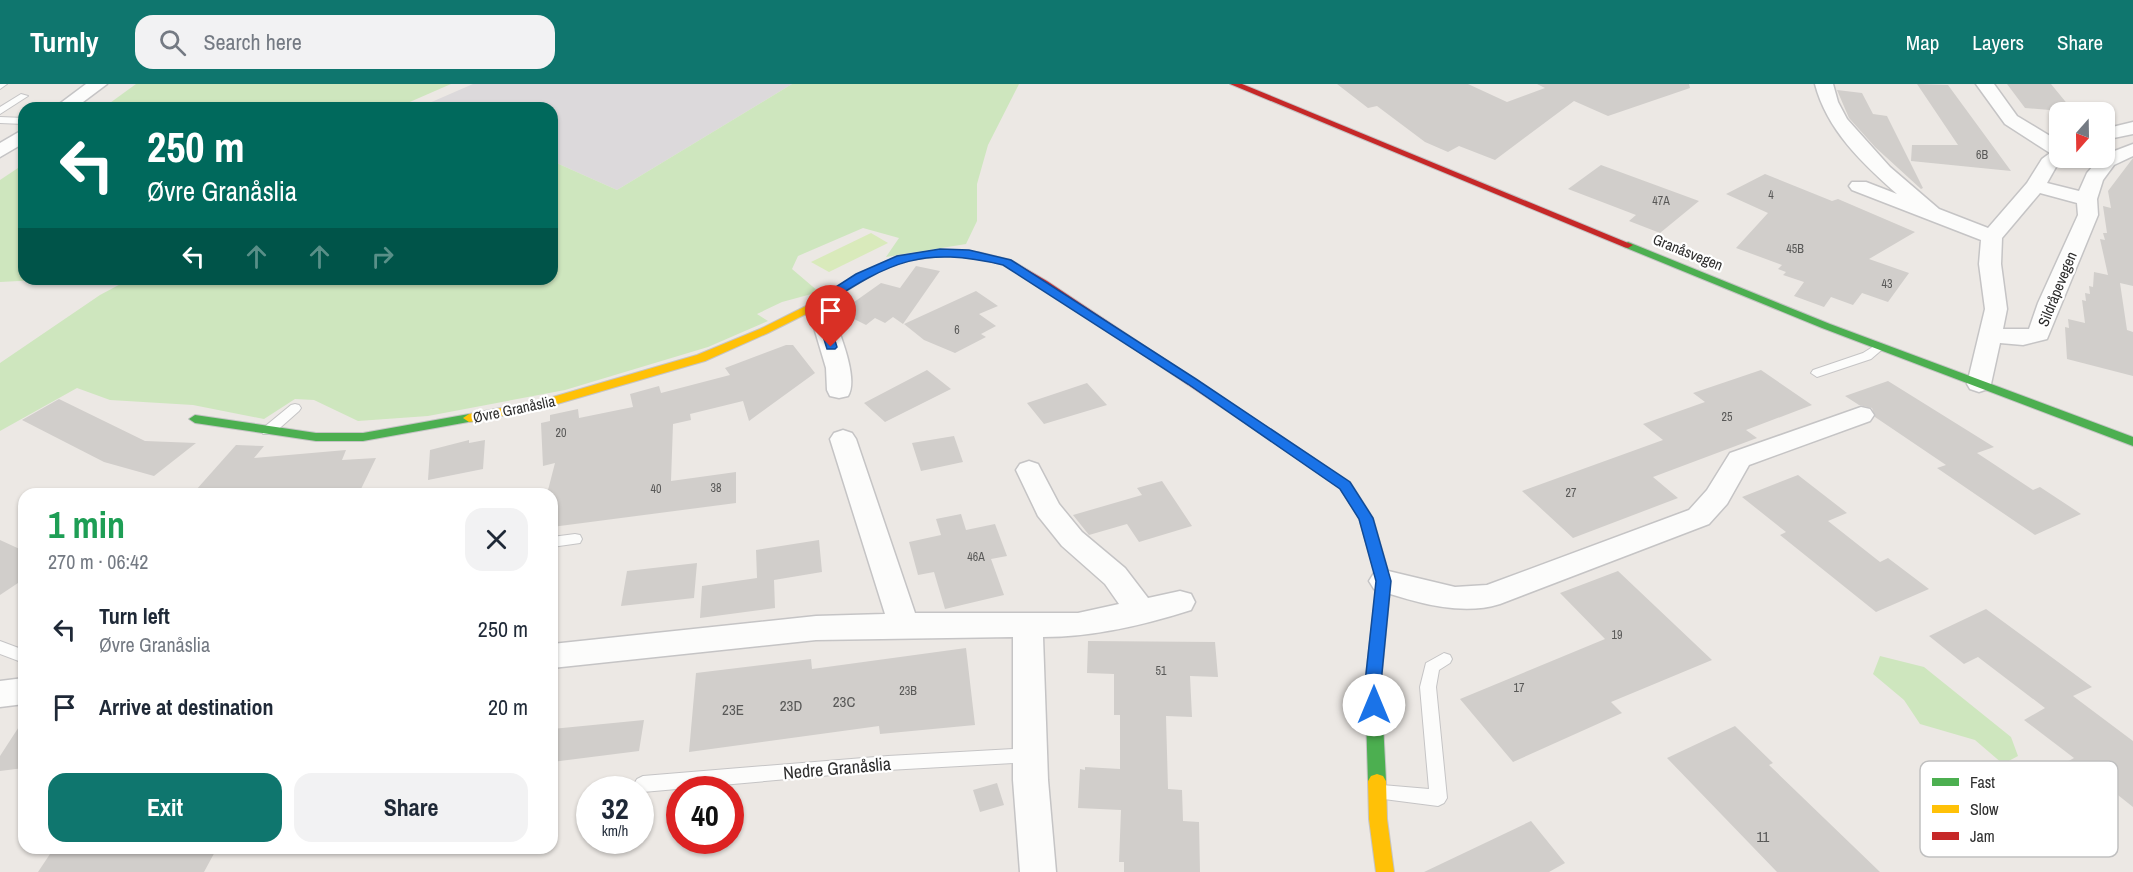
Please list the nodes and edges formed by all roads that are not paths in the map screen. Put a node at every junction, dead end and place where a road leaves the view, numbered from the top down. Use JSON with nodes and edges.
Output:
{"nodes":[{"id":1,"x":98,"y":84,"type":"edge"},
{"id":2,"x":1233,"y":84,"type":"edge"},
{"id":3,"x":1824,"y":84,"type":"edge"},
{"id":4,"x":1985,"y":84,"type":"edge"},
{"id":5,"x":24,"y":96,"type":"dead end"},
{"id":6,"x":72,"y":102,"type":"edge"},
{"id":7,"x":0,"y":111,"type":"edge"},
{"id":8,"x":0,"y":120,"type":"edge"},
{"id":9,"x":18,"y":121,"type":"edge"},
{"id":10,"x":2133,"y":128,"type":"edge"},
{"id":11,"x":2115,"y":132,"type":"edge"},
{"id":12,"x":18,"y":139,"type":"edge"},
{"id":13,"x":2049,"y":145,"type":"edge"},
{"id":14,"x":2133,"y":150,"type":"edge"},
{"id":15,"x":0,"y":151,"type":"edge"},
{"id":16,"x":2049,"y":162,"type":"edge"},
{"id":17,"x":1859,"y":186,"type":"dead end"},
{"id":18,"x":2035,"y":186,"type":"junction"},
{"id":19,"x":2087,"y":209,"type":"junction"},
{"id":20,"x":1931,"y":213,"type":"junction"},
{"id":21,"x":1992,"y":237,"type":"junction"},
{"id":22,"x":818,"y":304,"type":"junction"},
{"id":23,"x":1991,"y":335,"type":"junction"},
{"id":24,"x":1879,"y":347,"type":"junction"},
{"id":25,"x":1817,"y":373,"type":"dead end"},
{"id":26,"x":1979,"y":384,"type":"junction"},
{"id":27,"x":839,"y":390,"type":"dead end"},
{"id":28,"x":296,"y":408,"type":"dead end"},
{"id":29,"x":1861,"y":416,"type":"dead end"},
{"id":30,"x":195,"y":419,"type":"dead end"},
{"id":31,"x":268,"y":431,"type":"junction"},
{"id":32,"x":843,"y":439,"type":"dead end"},
{"id":33,"x":2133,"y":442,"type":"edge"},
{"id":34,"x":1029,"y":470,"type":"dead end"},
{"id":35,"x":574,"y":539,"type":"dead end"},
{"id":36,"x":558,"y":541,"type":"edge"},
{"id":37,"x":1384,"y":581,"type":"junction"},
{"id":38,"x":1180,"y":602,"type":"dead end"},
{"id":39,"x":1141,"y":611,"type":"junction"},
{"id":40,"x":904,"y":625,"type":"junction"},
{"id":41,"x":1028,"y":625,"type":"junction"},
{"id":42,"x":0,"y":647,"type":"edge"},
{"id":43,"x":18,"y":654,"type":"edge"},
{"id":44,"x":558,"y":655,"type":"edge"},
{"id":45,"x":1444,"y":659,"type":"dead end"},
{"id":46,"x":18,"y":692,"type":"edge"},
{"id":47,"x":0,"y":694,"type":"edge"},
{"id":48,"x":1031,"y":756,"type":"junction"},
{"id":49,"x":654,"y":783,"type":"edge"},
{"id":50,"x":1377,"y":792,"type":"junction"},
{"id":51,"x":1038,"y":872,"type":"edge"},
{"id":52,"x":1385,"y":872,"type":"edge"}],
"edges":[{"from":1,"to":6,"type":"street"},
{"from":2,"to":24,"type":"street","name":"Granåsvegen"},
{"from":3,"to":20,"type":"street"},
{"from":4,"to":13,"type":"street"},
{"from":5,"to":7,"type":"lane"},
{"from":8,"to":9,"type":"lane"},
{"from":10,"to":11,"type":"street"},
{"from":12,"to":15,"type":"street"},
{"from":14,"to":19,"type":"street","name":"Sildråpevegen"},
{"from":16,"to":18,"type":"street"},
{"from":17,"to":20,"type":"street"},
{"from":18,"to":19,"type":"street"},
{"from":18,"to":21,"type":"street"},
{"from":19,"to":23,"type":"street","name":"Sildråpevegen"},
{"from":20,"to":21,"type":"street"},
{"from":21,"to":23,"type":"street"},
{"from":22,"to":27,"type":"street"},
{"from":22,"to":31,"type":"street","name":"Øvre Granåslia"},
{"from":22,"to":37,"type":"street","name":"Øvre Granåslia"},
{"from":23,"to":26,"type":"street"},
{"from":24,"to":25,"type":"lane"},
{"from":24,"to":26,"type":"street","name":"Granåsvegen"},
{"from":26,"to":33,"type":"street","name":"Granåsvegen"},
{"from":28,"to":31,"type":"lane"},
{"from":29,"to":37,"type":"street"},
{"from":30,"to":31,"type":"street","name":"Øvre Granåslia"},
{"from":32,"to":40,"type":"street"},
{"from":34,"to":39,"type":"street"},
{"from":35,"to":36,"type":"lane"},
{"from":37,"to":50,"type":"street","name":"Øvre Granåslia"},
{"from":38,"to":39,"type":"street"},
{"from":39,"to":41,"type":"street"},
{"from":40,"to":41,"type":"street"},
{"from":40,"to":44,"type":"street"},
{"from":41,"to":48,"type":"street"},
{"from":42,"to":43,"type":"lane"},
{"from":45,"to":50,"type":"lane"},
{"from":46,"to":47,"type":"street"},
{"from":48,"to":49,"type":"lane","name":"Nedre Granåslia"},
{"from":48,"to":51,"type":"street"},
{"from":50,"to":52,"type":"street","name":"Øvre Granåslia"}]}
